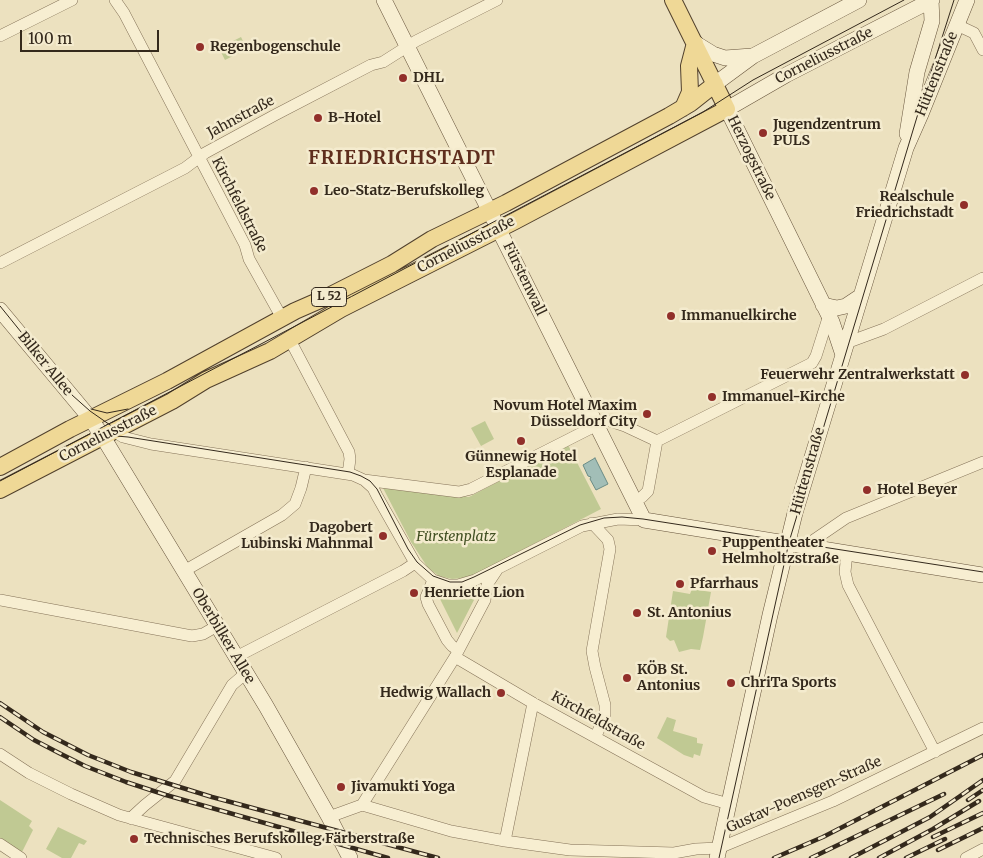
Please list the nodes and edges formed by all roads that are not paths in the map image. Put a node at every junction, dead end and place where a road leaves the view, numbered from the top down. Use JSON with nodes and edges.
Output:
{"nodes":[{"id":1,"x":72,"y":0,"type":"edge"},
{"id":2,"x":114,"y":0,"type":"edge"},
{"id":3,"x":384,"y":0,"type":"edge"},
{"id":4,"x":497,"y":0,"type":"edge"},
{"id":5,"x":673,"y":0,"type":"edge"},
{"id":6,"x":859,"y":0,"type":"edge"},
{"id":7,"x":931,"y":0,"type":"edge"},
{"id":8,"x":967,"y":0,"type":"edge"},
{"id":9,"x":957,"y":25,"type":"junction"},
{"id":10,"x":0,"y":36,"type":"edge"},
{"id":11,"x":695,"y":43,"type":"junction"},
{"id":12,"x":408,"y":47,"type":"junction"},
{"id":13,"x":983,"y":50,"type":"edge"},
{"id":14,"x":753,"y":56,"type":"junction"},
{"id":15,"x":715,"y":84,"type":"junction"},
{"id":16,"x":683,"y":108,"type":"junction"},
{"id":17,"x":727,"y":109,"type":"junction"},
{"id":18,"x":906,"y":148,"type":"junction"},
{"id":19,"x":199,"y":158,"type":"junction"},
{"id":20,"x":490,"y":210,"type":"junction"},
{"id":21,"x":500,"y":229,"type":"junction"},
{"id":22,"x":0,"y":263,"type":"edge"},
{"id":23,"x":983,"y":278,"type":"edge"},
{"id":24,"x":861,"y":296,"type":"junction"},
{"id":25,"x":831,"y":309,"type":"junction"},
{"id":26,"x":279,"y":314,"type":"junction"},
{"id":27,"x":3,"y":319,"type":"edge"},
{"id":28,"x":250,"y":336,"type":"junction"},
{"id":29,"x":290,"y":340,"type":"junction"},
{"id":30,"x":845,"y":349,"type":"junction"},
{"id":31,"x":248,"y":362,"type":"junction"},
{"id":32,"x":144,"y":416,"type":"junction"},
{"id":33,"x":90,"y":418,"type":"junction"},
{"id":34,"x":596,"y":425,"type":"junction"},
{"id":35,"x":109,"y":434,"type":"junction"},
{"id":36,"x":657,"y":441,"type":"junction"},
{"id":37,"x":152,"y":444,"type":"junction"},
{"id":38,"x":983,"y":462,"type":"edge"},
{"id":39,"x":0,"y":467,"type":"edge"},
{"id":40,"x":306,"y":467,"type":"junction"},
{"id":41,"x":348,"y":474,"type":"junction"},
{"id":42,"x":364,"y":480,"type":"junction"},
{"id":43,"x":0,"y":490,"type":"edge"},
{"id":44,"x":634,"y":501,"type":"junction"},
{"id":45,"x":644,"y":520,"type":"junction"},
{"id":46,"x":592,"y":523,"type":"junction"},
{"id":47,"x":787,"y":544,"type":"junction"},
{"id":48,"x":805,"y":546,"type":"junction"},
{"id":49,"x":846,"y":553,"type":"junction"},
{"id":50,"x":415,"y":563,"type":"junction"},
{"id":51,"x":498,"y":568,"type":"junction"},
{"id":52,"x":184,"y":571,"type":"junction"},
{"id":53,"x":983,"y":575,"type":"edge"},
{"id":54,"x":434,"y":580,"type":"junction"},
{"id":55,"x":0,"y":600,"type":"edge"},
{"id":56,"x":217,"y":626,"type":"junction"},
{"id":57,"x":457,"y":654,"type":"junction"},
{"id":58,"x":236,"y":657,"type":"junction"},
{"id":59,"x":246,"y":673,"type":"junction"},
{"id":60,"x":533,"y":703,"type":"junction"},
{"id":61,"x":983,"y":728,"type":"edge"},
{"id":62,"x":596,"y":736,"type":"junction"},
{"id":63,"x":935,"y":752,"type":"junction"},
{"id":64,"x":0,"y":754,"type":"edge"},
{"id":65,"x":729,"y":804,"type":"junction"},
{"id":66,"x":362,"y":805,"type":"junction"},
{"id":67,"x":329,"y":817,"type":"junction"},
{"id":68,"x":132,"y":820,"type":"junction"},
{"id":69,"x":505,"y":841,"type":"junction"},
{"id":70,"x":0,"y":844,"type":"edge"},
{"id":71,"x":983,"y":849,"type":"edge"},
{"id":72,"x":718,"y":853,"type":"edge"},
{"id":73,"x":21,"y":858,"type":"edge"},
{"id":74,"x":276,"y":858,"type":"edge"},
{"id":75,"x":350,"y":858,"type":"edge"},
{"id":76,"x":966,"y":858,"type":"edge"}],
"edges":[{"from":1,"to":10,"type":"street"},
{"from":2,"to":19,"type":"street","name":"Kirchfeldstraße"},
{"from":3,"to":12,"type":"main road","name":"Fürstenwall"},
{"from":4,"to":12,"type":"street","name":"Jahnstraße"},
{"from":5,"to":11,"type":"main road","name":"Herzogstraße"},
{"from":6,"to":14,"type":"main road","name":"Corneliusstraße","number":"L 52"},
{"from":7,"to":17,"type":"main road","name":"Corneliusstraße","number":"L 52"},
{"from":7,"to":18,"type":"main road","name":"Hüttenstraße"},
{"from":8,"to":9,"type":"main road","name":"Hüttenstraße"},
{"from":9,"to":13,"type":"street"},
{"from":9,"to":18,"type":"main road","name":"Hüttenstraße"},
{"from":11,"to":14,"type":"main road"},
{"from":11,"to":15,"type":"main road","name":"Herzogstraße"},
{"from":11,"to":16,"type":"main road"},
{"from":12,"to":19,"type":"street","name":"Jahnstraße"},
{"from":12,"to":20,"type":"main road","name":"Fürstenwall"},
{"from":14,"to":15,"type":"main road","name":"Corneliusstraße","number":"L 52"},
{"from":15,"to":16,"type":"main road","name":"Corneliusstraße","number":"L 52"},
{"from":15,"to":17,"type":"main road","name":"Herzogstraße"},
{"from":16,"to":20,"type":"main road","name":"Corneliusstraße","number":"L 52"},
{"from":17,"to":21,"type":"main road","name":"Corneliusstraße","number":"L 52"},
{"from":17,"to":25,"type":"main road","name":"Herzogstraße"},
{"from":18,"to":24,"type":"main road","name":"Hüttenstraße"},
{"from":19,"to":22,"type":"street","name":"Jahnstraße"},
{"from":19,"to":26,"type":"street","name":"Kirchfeldstraße"},
{"from":20,"to":21,"type":"main road","name":"Fürstenwall"},
{"from":20,"to":26,"type":"main road","name":"Corneliusstraße","number":"L 52"},
{"from":21,"to":29,"type":"main road","name":"Corneliusstraße","number":"L 52"},
{"from":21,"to":34,"type":"main road","name":"Fürstenwall"},
{"from":23,"to":30,"type":"street"},
{"from":24,"to":25,"type":"main road"},
{"from":24,"to":30,"type":"main road","name":"Hüttenstraße"},
{"from":25,"to":30,"type":"main road","name":"Herzogstraße"},
{"from":25,"to":36,"type":"street"},
{"from":26,"to":28,"type":"main road","name":"Corneliusstraße","number":"L 52"},
{"from":27,"to":33,"type":"main road","name":"Bilker Allee"},
{"from":28,"to":31,"type":"main road"},
{"from":28,"to":33,"type":"main road","name":"Corneliusstraße","number":"L 52"},
{"from":29,"to":31,"type":"main road","name":"Corneliusstraße","number":"L 52"},
{"from":29,"to":41,"type":"street"},
{"from":30,"to":47,"type":"main road","name":"Hüttenstraße"},
{"from":31,"to":32,"type":"main road","name":"Corneliusstraße","number":"L 52"},
{"from":32,"to":35,"type":"main road","name":"Corneliusstraße","number":"L 52"},
{"from":32,"to":37,"type":"street"},
{"from":33,"to":35,"type":"main road","name":"Oberbilker Allee"},
{"from":33,"to":39,"type":"main road","name":"Corneliusstraße","number":"L 52"},
{"from":34,"to":36,"type":"street"},
{"from":34,"to":42,"type":"street"},
{"from":34,"to":44,"type":"main road"},
{"from":35,"to":37,"type":"street"},
{"from":35,"to":43,"type":"main road","name":"Corneliusstraße","number":"L 52"},
{"from":35,"to":52,"type":"main road","name":"Oberbilker Allee"},
{"from":36,"to":44,"type":"street"},
{"from":37,"to":40,"type":"street"},
{"from":38,"to":48,"type":"street"},
{"from":40,"to":41,"type":"street"},
{"from":40,"to":52,"type":"street"},
{"from":41,"to":42,"type":"street"},
{"from":42,"to":50,"type":"street"},
{"from":44,"to":45,"type":"main road"},
{"from":45,"to":46,"type":"street"},
{"from":45,"to":47,"type":"main road"},
{"from":46,"to":51,"type":"street"},
{"from":46,"to":62,"type":"street"},
{"from":47,"to":48,"type":"main road"},
{"from":47,"to":65,"type":"main road","name":"Hüttenstraße"},
{"from":48,"to":49,"type":"main road"},
{"from":49,"to":53,"type":"main road"},
{"from":49,"to":63,"type":"street"},
{"from":50,"to":54,"type":"street"},
{"from":50,"to":58,"type":"street"},
{"from":51,"to":54,"type":"street"},
{"from":51,"to":57,"type":"street"},
{"from":52,"to":56,"type":"main road","name":"Oberbilker Allee"},
{"from":54,"to":57,"type":"street","name":"Kirchfeldstraße"},
{"from":55,"to":56,"type":"street"},
{"from":56,"to":58,"type":"main road","name":"Oberbilker Allee"},
{"from":57,"to":60,"type":"street","name":"Kirchfeldstraße"},
{"from":57,"to":66,"type":"street"},
{"from":58,"to":59,"type":"main road","name":"Oberbilker Allee"},
{"from":59,"to":67,"type":"main road","name":"Oberbilker Allee"},
{"from":59,"to":68,"type":"street"},
{"from":60,"to":62,"type":"street","name":"Kirchfeldstraße"},
{"from":60,"to":69,"type":"street"},
{"from":61,"to":63,"type":"street","name":"Gustav-Poensgen-Straße"},
{"from":62,"to":65,"type":"street","name":"Kirchfeldstraße"},
{"from":63,"to":72,"type":"street","name":"Gustav-Poensgen-Straße"},
{"from":64,"to":68,"type":"street"},
{"from":65,"to":72,"type":"main road","name":"Hüttenstraße"},
{"from":66,"to":67,"type":"street"},
{"from":66,"to":69,"type":"street","name":"Gustav-Poensgen-Straße"},
{"from":67,"to":75,"type":"main road","name":"Oberbilker Allee"},
{"from":68,"to":74,"type":"street"},
{"from":69,"to":72,"type":"street","name":"Gustav-Poensgen-Straße"},
{"from":70,"to":73,"type":"street"},
{"from":71,"to":76,"type":"street"}]}
